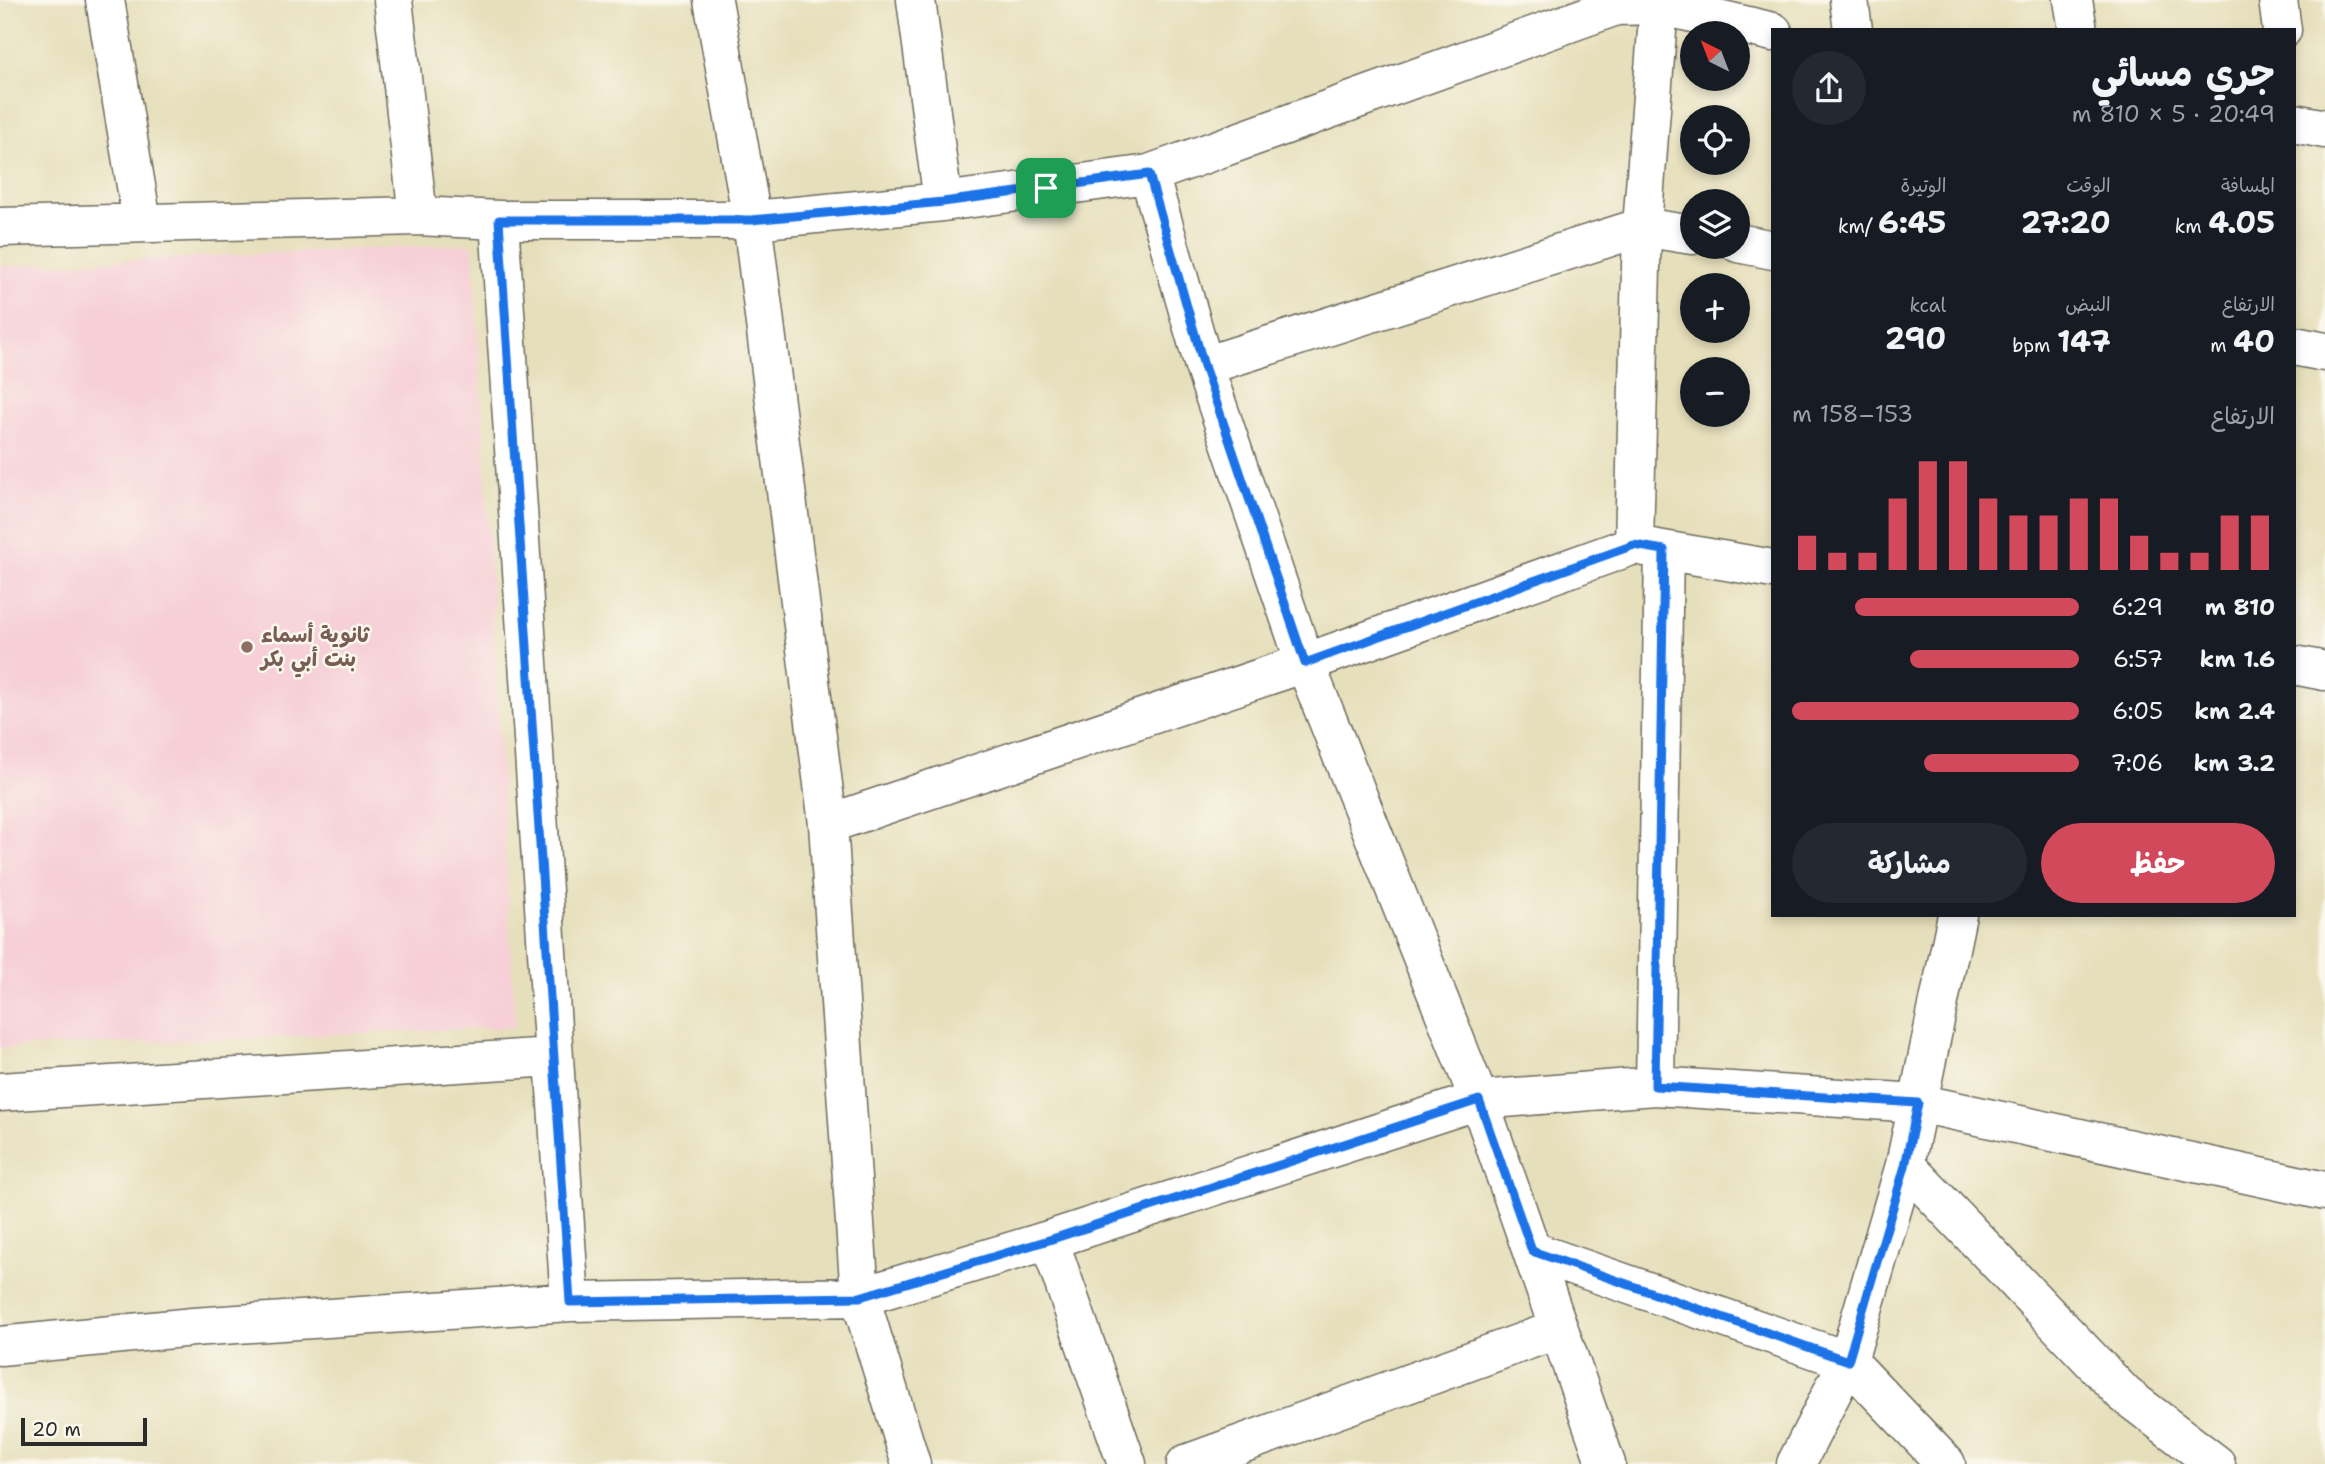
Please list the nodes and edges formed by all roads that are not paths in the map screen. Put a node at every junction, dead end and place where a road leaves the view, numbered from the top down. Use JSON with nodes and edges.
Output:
{"nodes":[{"id":1,"x":105,"y":0,"type":"edge"},
{"id":2,"x":393,"y":0,"type":"edge"},
{"id":3,"x":713,"y":0,"type":"edge"},
{"id":4,"x":916,"y":0,"type":"edge"},
{"id":5,"x":1849,"y":0,"type":"edge"},
{"id":6,"x":2073,"y":0,"type":"edge"},
{"id":7,"x":2278,"y":0,"type":"edge"},
{"id":8,"x":1616,"y":3,"type":"edge"},
{"id":9,"x":1660,"y":5,"type":"junction"},
{"id":10,"x":1853,"y":28,"type":"edge"},
{"id":11,"x":2077,"y":28,"type":"edge"},
{"id":12,"x":2282,"y":28,"type":"edge"},
{"id":13,"x":1771,"y":32,"type":"edge"},
{"id":14,"x":1149,"y":174,"type":"junction"},
{"id":15,"x":943,"y":202,"type":"junction"},
{"id":16,"x":418,"y":216,"type":"junction"},
{"id":17,"x":499,"y":220,"type":"junction"},
{"id":18,"x":751,"y":220,"type":"junction"},
{"id":19,"x":142,"y":222,"type":"junction"},
{"id":20,"x":0,"y":227,"type":"edge"},
{"id":21,"x":1642,"y":227,"type":"junction"},
{"id":22,"x":1680,"y":233,"type":"edge"},
{"id":23,"x":1750,"y":245,"type":"edge"},
{"id":24,"x":1771,"y":250,"type":"edge"},
{"id":25,"x":2296,"y":346,"type":"edge"},
{"id":26,"x":2325,"y":352,"type":"edge"},
{"id":27,"x":1204,"y":366,"type":"junction"},
{"id":28,"x":1649,"y":547,"type":"junction"},
{"id":29,"x":1771,"y":569,"type":"edge"},
{"id":30,"x":1305,"y":663,"type":"junction"},
{"id":31,"x":2296,"y":665,"type":"edge"},
{"id":32,"x":2325,"y":671,"type":"edge"},
{"id":33,"x":828,"y":824,"type":"junction"},
{"id":34,"x":1957,"y":917,"type":"edge"},
{"id":35,"x":553,"y":1057,"type":"junction"},
{"id":36,"x":1655,"y":1086,"type":"junction"},
{"id":37,"x":0,"y":1092,"type":"edge"},
{"id":38,"x":1479,"y":1100,"type":"junction"},
{"id":39,"x":1918,"y":1103,"type":"junction"},
{"id":40,"x":1905,"y":1166,"type":"junction"},
{"id":41,"x":2325,"y":1191,"type":"edge"},
{"id":42,"x":1049,"y":1240,"type":"junction"},
{"id":43,"x":1532,"y":1251,"type":"junction"},
{"id":44,"x":860,"y":1297,"type":"junction"},
{"id":45,"x":570,"y":1302,"type":"junction"},
{"id":46,"x":1559,"y":1329,"type":"junction"},
{"id":47,"x":0,"y":1346,"type":"edge"},
{"id":48,"x":1848,"y":1361,"type":"junction"},
{"id":49,"x":911,"y":1464,"type":"edge"},
{"id":50,"x":1127,"y":1464,"type":"edge"},
{"id":51,"x":1186,"y":1464,"type":"edge"},
{"id":52,"x":1606,"y":1464,"type":"edge"},
{"id":53,"x":1796,"y":1464,"type":"edge"},
{"id":54,"x":1946,"y":1464,"type":"edge"},
{"id":55,"x":2216,"y":1464,"type":"edge"}],
"edges":[{"from":1,"to":19,"type":"street"},
{"from":2,"to":16,"type":"street"},
{"from":3,"to":18,"type":"street"},
{"from":4,"to":15,"type":"street"},
{"from":5,"to":10,"type":"street"},
{"from":6,"to":11,"type":"street"},
{"from":7,"to":12,"type":"street"},
{"from":8,"to":9,"type":"street"},
{"from":8,"to":14,"type":"street"},
{"from":9,"to":13,"type":"street"},
{"from":9,"to":21,"type":"street"},
{"from":14,"to":15,"type":"street"},
{"from":14,"to":27,"type":"street"},
{"from":15,"to":18,"type":"street"},
{"from":16,"to":17,"type":"street"},
{"from":16,"to":19,"type":"street"},
{"from":17,"to":18,"type":"street"},
{"from":17,"to":35,"type":"street"},
{"from":18,"to":33,"type":"street"},
{"from":19,"to":20,"type":"street"},
{"from":21,"to":22,"type":"street"},
{"from":21,"to":27,"type":"street"},
{"from":21,"to":28,"type":"street"},
{"from":23,"to":24,"type":"street"},
{"from":25,"to":26,"type":"street"},
{"from":27,"to":30,"type":"street"},
{"from":28,"to":29,"type":"street"},
{"from":28,"to":30,"type":"street"},
{"from":28,"to":36,"type":"street"},
{"from":30,"to":33,"type":"street"},
{"from":30,"to":38,"type":"street"},
{"from":31,"to":32,"type":"street"},
{"from":33,"to":44,"type":"street"},
{"from":34,"to":39,"type":"street"},
{"from":35,"to":37,"type":"street"},
{"from":35,"to":45,"type":"street"},
{"from":36,"to":38,"type":"street"},
{"from":36,"to":39,"type":"street"},
{"from":38,"to":42,"type":"street"},
{"from":38,"to":43,"type":"street"},
{"from":39,"to":40,"type":"street"},
{"from":39,"to":41,"type":"street"},
{"from":40,"to":48,"type":"street"},
{"from":40,"to":55,"type":"street"},
{"from":42,"to":44,"type":"street"},
{"from":42,"to":50,"type":"street"},
{"from":43,"to":46,"type":"street"},
{"from":43,"to":48,"type":"street"},
{"from":44,"to":45,"type":"street"},
{"from":44,"to":49,"type":"street"},
{"from":45,"to":47,"type":"street"},
{"from":46,"to":51,"type":"street"},
{"from":46,"to":52,"type":"street"},
{"from":48,"to":53,"type":"street"},
{"from":48,"to":54,"type":"street"}]}
